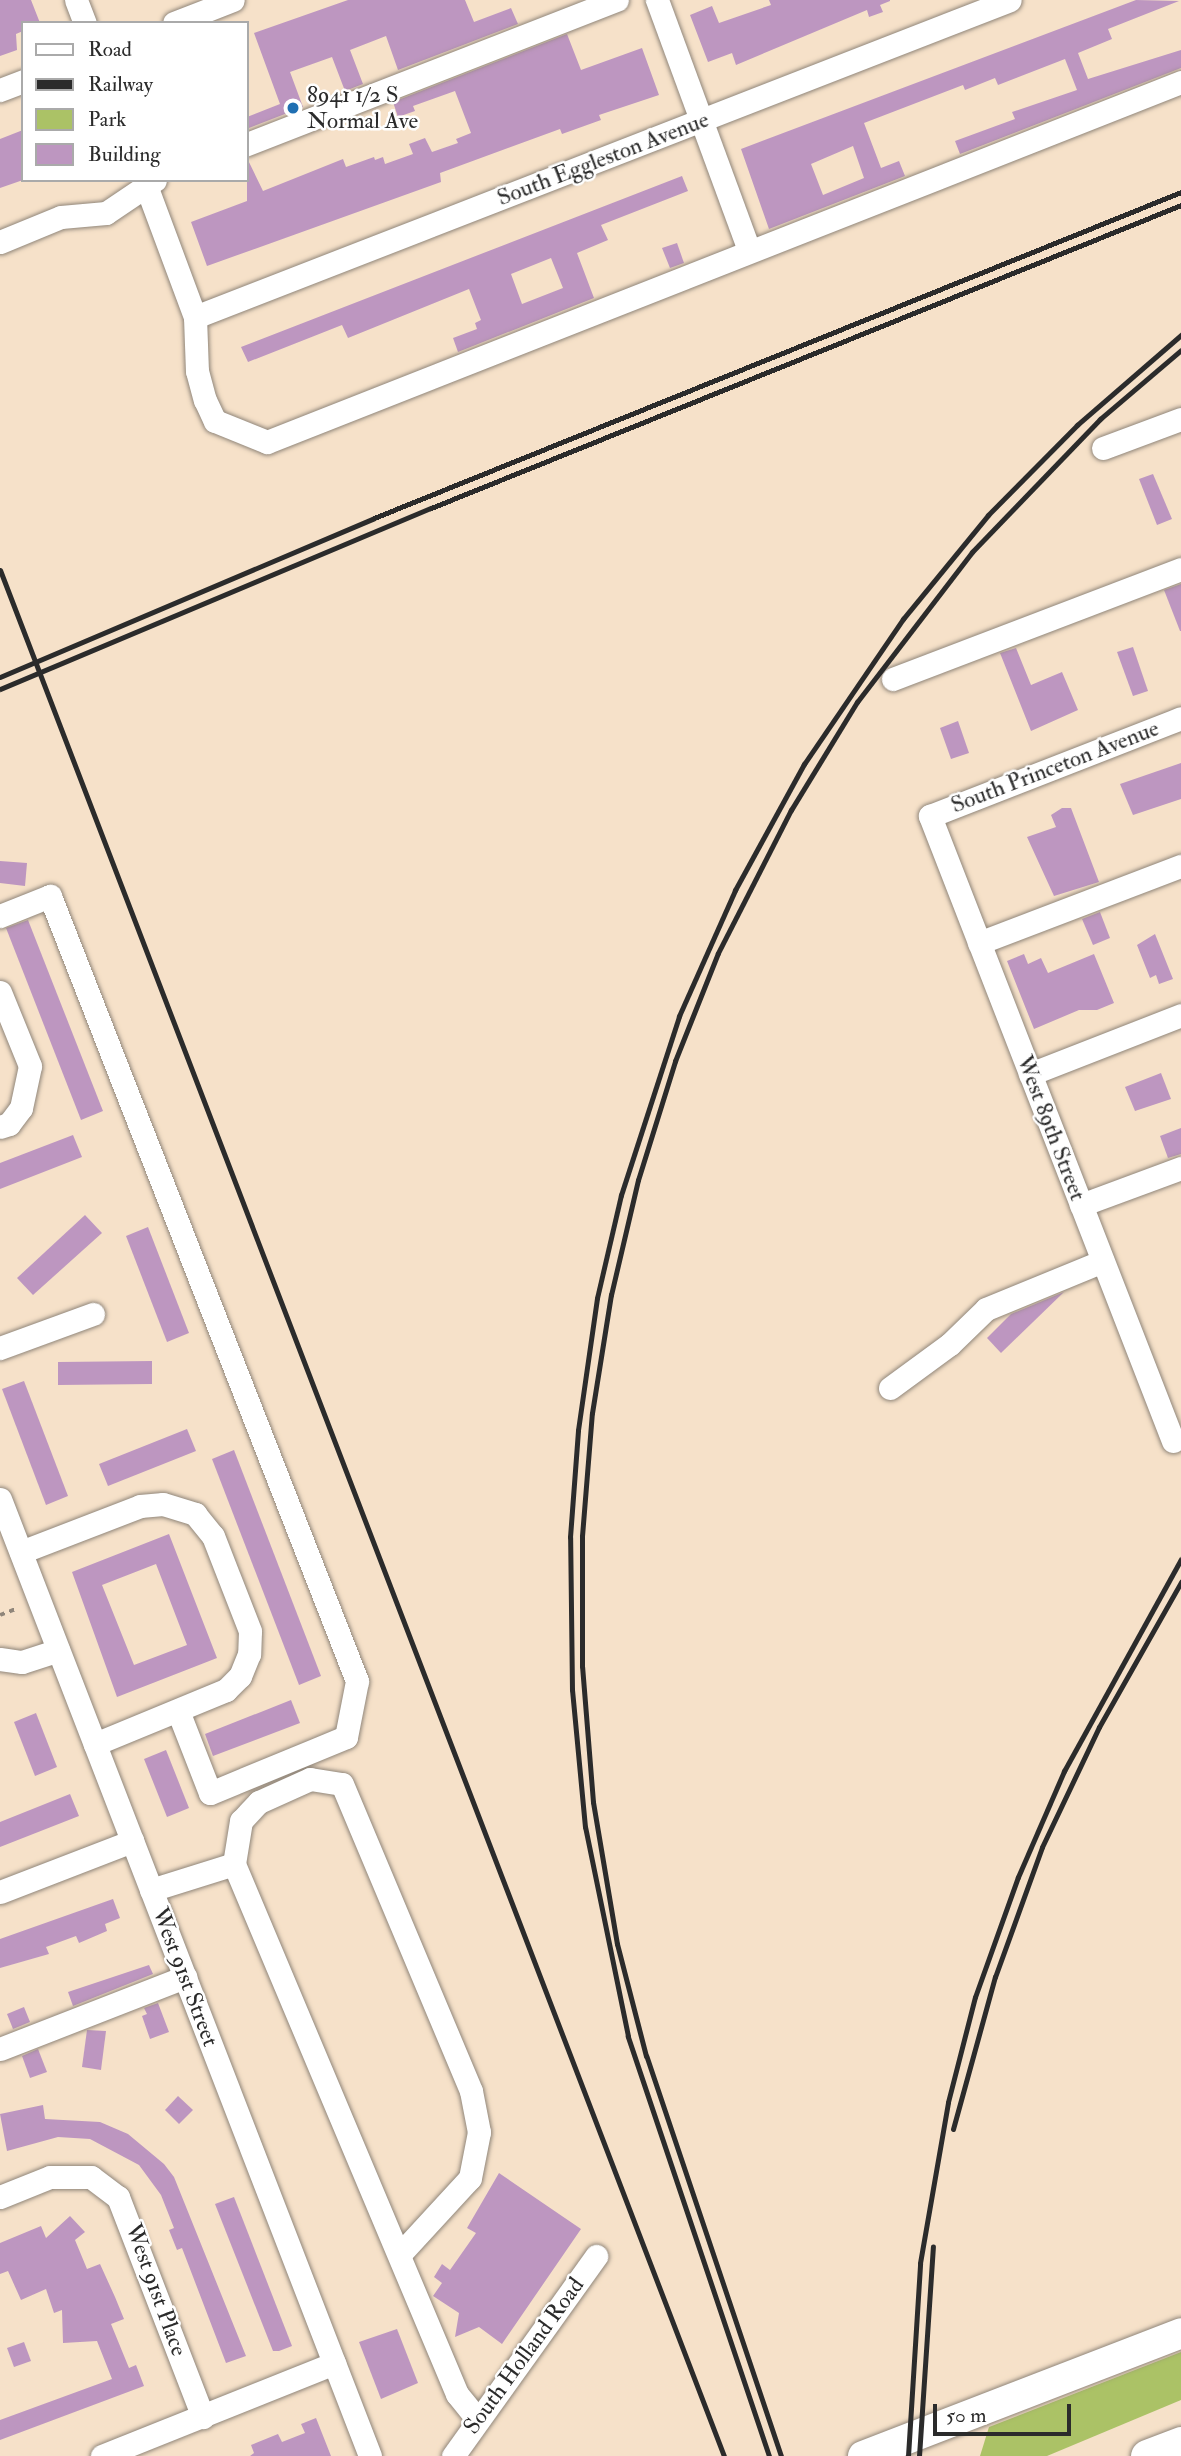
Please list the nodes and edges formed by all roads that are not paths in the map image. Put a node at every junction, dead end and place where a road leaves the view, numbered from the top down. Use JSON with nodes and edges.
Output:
{"nodes":[{"id":1,"x":76,"y":0,"type":"edge"},
{"id":2,"x":233,"y":0,"type":"edge"},
{"id":3,"x":617,"y":0,"type":"edge"},
{"id":4,"x":657,"y":0,"type":"edge"},
{"id":5,"x":1010,"y":0,"type":"edge"},
{"id":6,"x":84,"y":21,"type":"edge"},
{"id":7,"x":179,"y":21,"type":"edge"},
{"id":8,"x":21,"y":82,"type":"edge"},
{"id":9,"x":1181,"y":82,"type":"edge"},
{"id":10,"x":0,"y":90,"type":"edge"},
{"id":11,"x":702,"y":120,"type":"junction"},
{"id":12,"x":248,"y":144,"type":"edge"},
{"id":13,"x":147,"y":182,"type":"edge"},
{"id":14,"x":148,"y":182,"type":"edge"},
{"id":15,"x":0,"y":242,"type":"edge"},
{"id":16,"x":750,"y":250,"type":"junction"},
{"id":17,"x":195,"y":317,"type":"junction"},
{"id":18,"x":1181,"y":419,"type":"edge"},
{"id":19,"x":1103,"y":449,"type":"dead end"},
{"id":20,"x":1181,"y":569,"type":"edge"},
{"id":21,"x":893,"y":679,"type":"dead end"},
{"id":22,"x":1181,"y":719,"type":"edge"},
{"id":23,"x":930,"y":816,"type":"joint"},
{"id":24,"x":1181,"y":866,"type":"edge"},
{"id":25,"x":0,"y":916,"type":"edge"},
{"id":26,"x":979,"y":943,"type":"junction"},
{"id":27,"x":0,"y":992,"type":"edge"},
{"id":28,"x":1181,"y":1015,"type":"edge"},
{"id":29,"x":1030,"y":1074,"type":"junction"},
{"id":30,"x":4,"y":1126,"type":"edge"},
{"id":31,"x":1181,"y":1168,"type":"edge"},
{"id":32,"x":1081,"y":1205,"type":"junction"},
{"id":33,"x":1103,"y":1261,"type":"junction"},
{"id":34,"x":93,"y":1314,"type":"dead end"},
{"id":35,"x":0,"y":1348,"type":"edge"},
{"id":36,"x":890,"y":1388,"type":"dead end"},
{"id":37,"x":1177,"y":1435,"type":"edge"},
{"id":38,"x":0,"y":1499,"type":"edge"},
{"id":39,"x":21,"y":1552,"type":"junction"},
{"id":40,"x":58,"y":1650,"type":"junction"},
{"id":41,"x":0,"y":1659,"type":"edge"},
{"id":42,"x":178,"y":1711,"type":"junction"},
{"id":43,"x":95,"y":1744,"type":"junction"},
{"id":44,"x":132,"y":1841,"type":"junction"},
{"id":45,"x":234,"y":1864,"type":"junction"},
{"id":46,"x":151,"y":1890,"type":"junction"},
{"id":47,"x":0,"y":1892,"type":"edge"},
{"id":48,"x":185,"y":1977,"type":"junction"},
{"id":49,"x":0,"y":2049,"type":"edge"},
{"id":50,"x":0,"y":2197,"type":"edge"},
{"id":51,"x":400,"y":2254,"type":"junction"},
{"id":52,"x":596,"y":2256,"type":"dead end"},
{"id":53,"x":1181,"y":2333,"type":"edge"},
{"id":54,"x":334,"y":2363,"type":"junction"},
{"id":55,"x":203,"y":2417,"type":"junction"},
{"id":56,"x":478,"y":2420,"type":"junction"},
{"id":57,"x":1181,"y":2443,"type":"edge"},
{"id":58,"x":102,"y":2456,"type":"edge"},
{"id":59,"x":370,"y":2456,"type":"edge"},
{"id":60,"x":453,"y":2456,"type":"edge"},
{"id":61,"x":863,"y":2456,"type":"edge"},
{"id":62,"x":1147,"y":2456,"type":"edge"}],
"edges":[{"from":1,"to":6,"type":"street"},
{"from":2,"to":7,"type":"street"},
{"from":3,"to":12,"type":"street"},
{"from":4,"to":11,"type":"street"},
{"from":5,"to":11,"type":"street","name":"South Eggleston Avenue"},
{"from":8,"to":10,"type":"street"},
{"from":9,"to":16,"type":"street"},
{"from":11,"to":16,"type":"street"},
{"from":11,"to":17,"type":"street","name":"South Eggleston Avenue"},
{"from":13,"to":15,"type":"street"},
{"from":14,"to":17,"type":"street"},
{"from":16,"to":17,"type":"street"},
{"from":18,"to":19,"type":"street"},
{"from":20,"to":21,"type":"street"},
{"from":22,"to":23,"type":"street","name":"South Princeton Avenue"},
{"from":23,"to":26,"type":"street","name":"West 89th Street"},
{"from":24,"to":26,"type":"street"},
{"from":25,"to":42,"type":"street"},
{"from":26,"to":29,"type":"street","name":"West 89th Street"},
{"from":27,"to":30,"type":"street"},
{"from":28,"to":29,"type":"street"},
{"from":29,"to":32,"type":"street","name":"West 89th Street"},
{"from":31,"to":32,"type":"street"},
{"from":32,"to":33,"type":"street","name":"West 89th Street"},
{"from":33,"to":36,"type":"street"},
{"from":33,"to":37,"type":"street","name":"West 89th Street"},
{"from":34,"to":35,"type":"street"},
{"from":38,"to":39,"type":"street","name":"West 91st Street"},
{"from":39,"to":40,"type":"street","name":"West 91st Street"},
{"from":39,"to":42,"type":"street"},
{"from":40,"to":41,"type":"street"},
{"from":40,"to":43,"type":"street","name":"West 91st Street"},
{"from":42,"to":43,"type":"street"},
{"from":43,"to":44,"type":"street","name":"West 91st Street"},
{"from":44,"to":46,"type":"street","name":"West 91st Street"},
{"from":44,"to":47,"type":"street"},
{"from":45,"to":46,"type":"street"},
{"from":45,"to":51,"type":"street"},
{"from":45,"to":51,"type":"street"},
{"from":46,"to":48,"type":"street","name":"West 91st Street"},
{"from":48,"to":49,"type":"street"},
{"from":48,"to":54,"type":"street","name":"West 91st Street"},
{"from":50,"to":55,"type":"street","name":"West 91st Place"},
{"from":51,"to":56,"type":"street"},
{"from":52,"to":56,"type":"street","name":"South Holland Road"},
{"from":53,"to":61,"type":"main road"},
{"from":54,"to":55,"type":"street"},
{"from":54,"to":59,"type":"street","name":"West 91st Street"},
{"from":55,"to":58,"type":"street"},
{"from":56,"to":60,"type":"street","name":"South Holland Road"},
{"from":57,"to":62,"type":"highway"}]}
